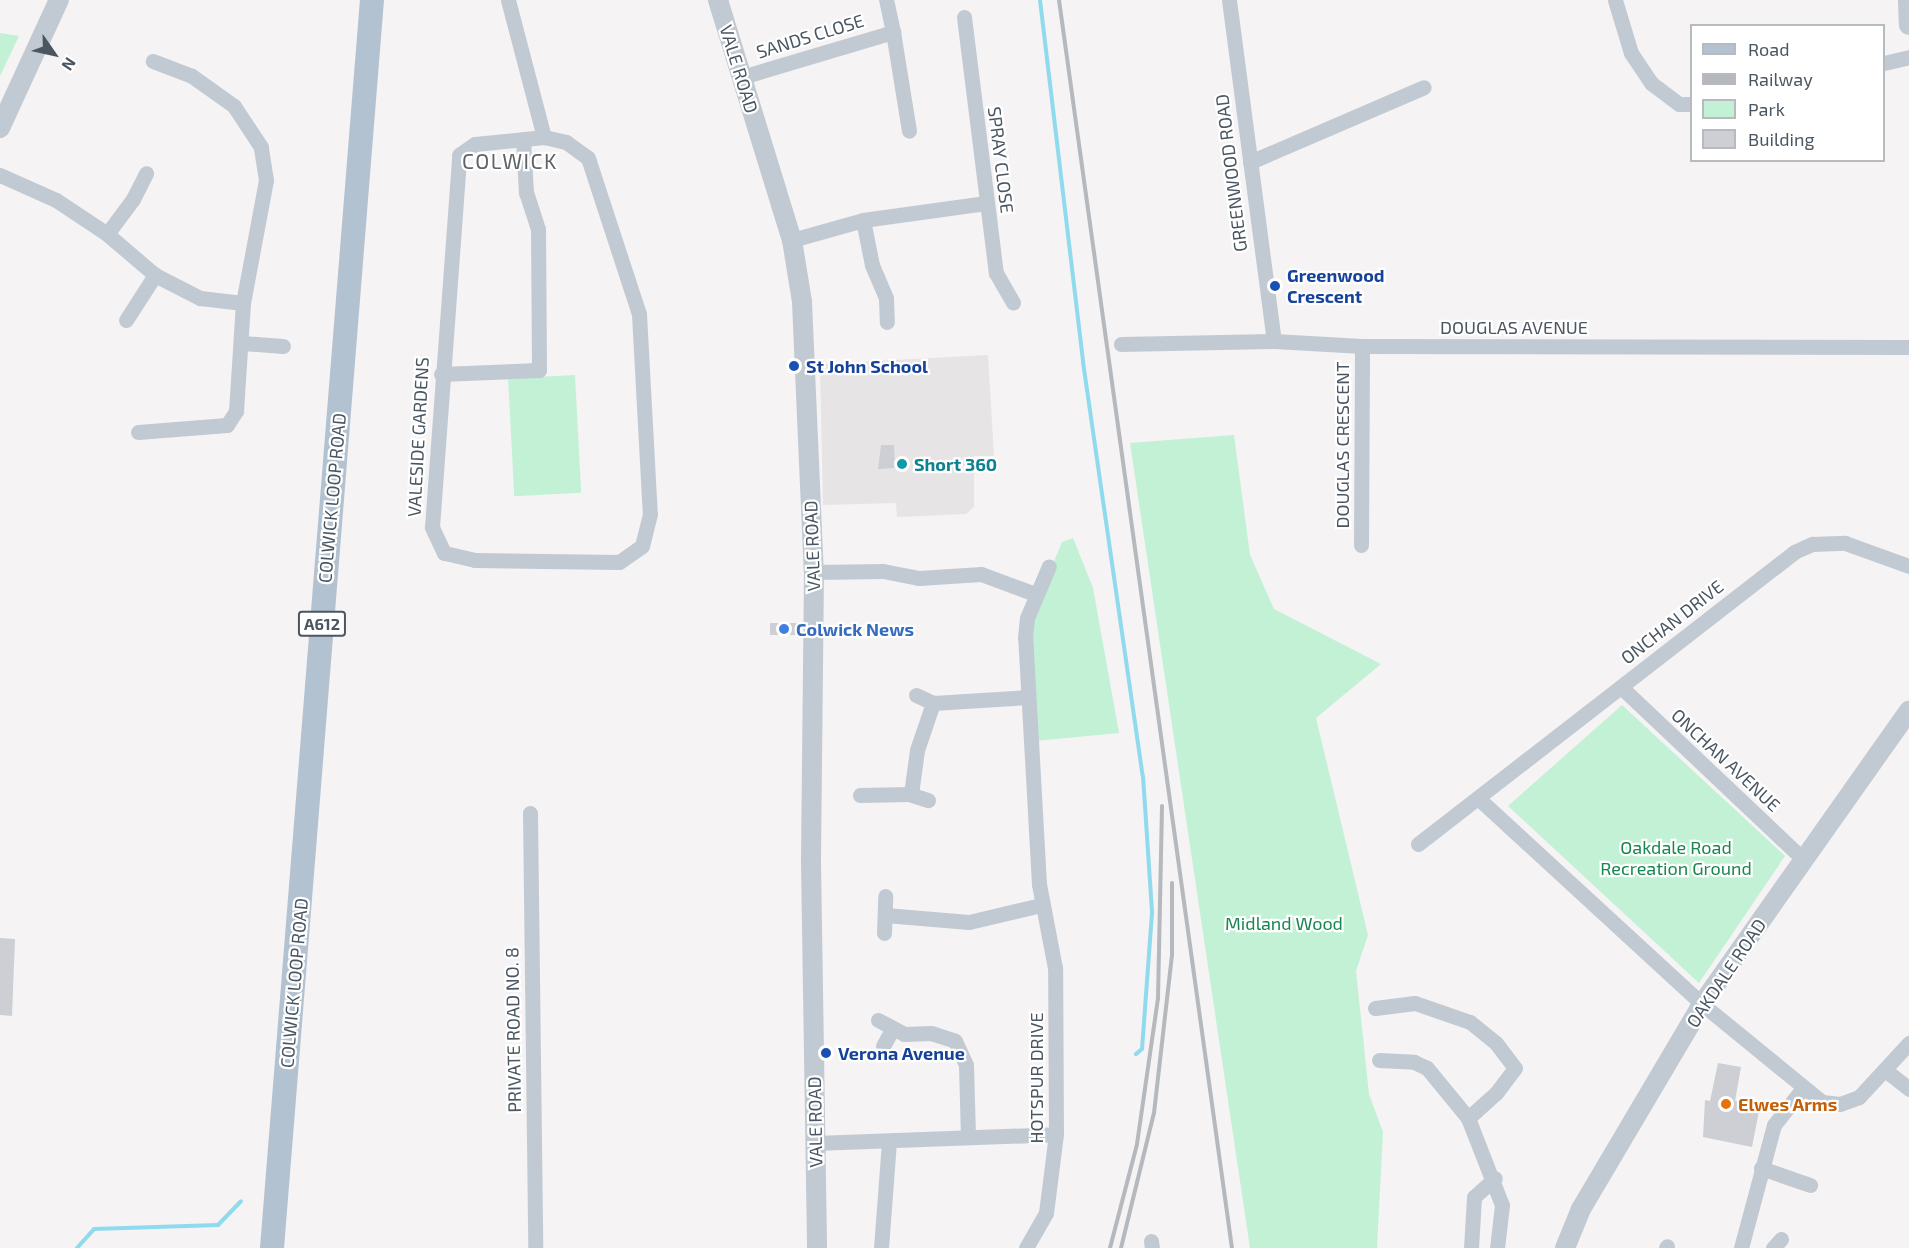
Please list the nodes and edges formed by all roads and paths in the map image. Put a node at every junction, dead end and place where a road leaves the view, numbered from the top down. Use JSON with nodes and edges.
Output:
{"nodes":[{"id":1,"x":59,"y":0,"type":"edge"},
{"id":2,"x":372,"y":0,"type":"edge"},
{"id":3,"x":508,"y":0,"type":"edge"},
{"id":4,"x":718,"y":0,"type":"edge"},
{"id":5,"x":886,"y":0,"type":"edge"},
{"id":6,"x":1229,"y":0,"type":"edge"},
{"id":7,"x":1615,"y":0,"type":"edge"},
{"id":8,"x":1908,"y":0,"type":"edge"},
{"id":9,"x":964,"y":17,"type":"dead end"},
{"id":10,"x":1909,"y":26,"type":"edge"},
{"id":11,"x":893,"y":32,"type":"junction"},
{"id":12,"x":1909,"y":57,"type":"edge"},
{"id":13,"x":153,"y":61,"type":"dead end"},
{"id":14,"x":1885,"y":63,"type":"edge"},
{"id":15,"x":742,"y":77,"type":"junction"},
{"id":16,"x":1424,"y":87,"type":"dead end"},
{"id":17,"x":1690,"y":104,"type":"edge"},
{"id":18,"x":0,"y":129,"type":"edge"},
{"id":19,"x":909,"y":131,"type":"dead end"},
{"id":20,"x":544,"y":137,"type":"junction"},
{"id":21,"x":523,"y":139,"type":"junction"},
{"id":22,"x":1250,"y":162,"type":"junction"},
{"id":23,"x":146,"y":173,"type":"dead end"},
{"id":24,"x":0,"y":175,"type":"edge"},
{"id":25,"x":986,"y":204,"type":"junction"},
{"id":26,"x":863,"y":219,"type":"junction"},
{"id":27,"x":107,"y":234,"type":"junction"},
{"id":28,"x":792,"y":240,"type":"junction"},
{"id":29,"x":155,"y":275,"type":"junction"},
{"id":30,"x":243,"y":303,"type":"junction"},
{"id":31,"x":1013,"y":303,"type":"dead end"},
{"id":32,"x":126,"y":320,"type":"dead end"},
{"id":33,"x":887,"y":322,"type":"dead end"},
{"id":34,"x":1274,"y":341,"type":"junction"},
{"id":35,"x":242,"y":344,"type":"junction"},
{"id":36,"x":1121,"y":344,"type":"dead end"},
{"id":37,"x":284,"y":346,"type":"dead end"},
{"id":38,"x":1362,"y":346,"type":"junction"},
{"id":39,"x":1909,"y":347,"type":"edge"},
{"id":40,"x":441,"y":374,"type":"junction"},
{"id":41,"x":138,"y":432,"type":"dead end"},
{"id":42,"x":1361,"y":545,"type":"dead end"},
{"id":43,"x":1048,"y":566,"type":"dead end"},
{"id":44,"x":1909,"y":566,"type":"edge"},
{"id":45,"x":814,"y":572,"type":"junction"},
{"id":46,"x":1035,"y":594,"type":"junction"},
{"id":47,"x":1621,"y":687,"type":"junction"},
{"id":48,"x":916,"y":695,"type":"dead end"},
{"id":49,"x":1028,"y":697,"type":"junction"},
{"id":50,"x":933,"y":703,"type":"junction"},
{"id":51,"x":1909,"y":711,"type":"edge"},
{"id":52,"x":911,"y":794,"type":"junction"},
{"id":53,"x":860,"y":795,"type":"dead end"},
{"id":54,"x":1479,"y":799,"type":"junction"},
{"id":55,"x":928,"y":800,"type":"dead end"},
{"id":56,"x":530,"y":813,"type":"dead end"},
{"id":57,"x":1418,"y":844,"type":"dead end"},
{"id":58,"x":1804,"y":860,"type":"junction"},
{"id":59,"x":885,"y":896,"type":"dead end"},
{"id":60,"x":1041,"y":904,"type":"junction"},
{"id":61,"x":885,"y":915,"type":"junction"},
{"id":62,"x":884,"y":933,"type":"dead end"},
{"id":63,"x":1702,"y":1004,"type":"junction"},
{"id":64,"x":1374,"y":1008,"type":"dead end"},
{"id":65,"x":878,"y":1020,"type":"dead end"},
{"id":66,"x":892,"y":1030,"type":"junction"},
{"id":67,"x":1909,"y":1043,"type":"edge"},
{"id":68,"x":883,"y":1046,"type":"dead end"},
{"id":69,"x":1379,"y":1060,"type":"dead end"},
{"id":70,"x":1886,"y":1070,"type":"junction"},
{"id":71,"x":1803,"y":1088,"type":"junction"},
{"id":72,"x":1909,"y":1089,"type":"edge"},
{"id":73,"x":1468,"y":1118,"type":"junction"},
{"id":74,"x":1056,"y":1134,"type":"junction"},
{"id":75,"x":968,"y":1137,"type":"junction"},
{"id":76,"x":889,"y":1141,"type":"junction"},
{"id":77,"x":814,"y":1143,"type":"junction"},
{"id":78,"x":1761,"y":1168,"type":"junction"},
{"id":79,"x":1495,"y":1178,"type":"junction"},
{"id":80,"x":1810,"y":1185,"type":"dead end"},
{"id":81,"x":1744,"y":1247,"type":"edge"},
{"id":82,"x":272,"y":1248,"type":"edge"},
{"id":83,"x":535,"y":1248,"type":"edge"},
{"id":84,"x":817,"y":1248,"type":"edge"},
{"id":85,"x":881,"y":1248,"type":"edge"},
{"id":86,"x":1026,"y":1248,"type":"edge"},
{"id":87,"x":1471,"y":1248,"type":"edge"},
{"id":88,"x":1497,"y":1248,"type":"edge"},
{"id":89,"x":1565,"y":1248,"type":"edge"}],
"edges":[{"from":1,"to":18,"type":"street"},
{"from":2,"to":82,"type":"main road","name":"COLWICK LOOP ROAD","number":"A612"},
{"from":3,"to":20,"type":"street"},
{"from":4,"to":15,"type":"street","name":"VALE ROAD"},
{"from":5,"to":11,"type":"street","name":"SANDS CLOSE"},
{"from":6,"to":22,"type":"street","name":"GREENWOOD ROAD"},
{"from":7,"to":17,"type":"street"},
{"from":8,"to":10,"type":"street"},
{"from":9,"to":25,"type":"street","name":"SPRAY CLOSE"},
{"from":11,"to":15,"type":"street","name":"SANDS CLOSE"},
{"from":11,"to":19,"type":"street"},
{"from":12,"to":14,"type":"street"},
{"from":13,"to":30,"type":"street"},
{"from":15,"to":28,"type":"street","name":"VALE ROAD"},
{"from":16,"to":22,"type":"street"},
{"from":20,"to":21,"type":"street","name":"VALESIDE GARDENS"},
{"from":20,"to":40,"type":"street","name":"VALESIDE GARDENS"},
{"from":21,"to":40,"type":"street","name":"VALESIDE GARDENS"},
{"from":21,"to":40,"type":"street"},
{"from":22,"to":34,"type":"street","name":"GREENWOOD ROAD"},
{"from":23,"to":27,"type":"street"},
{"from":24,"to":27,"type":"street"},
{"from":25,"to":26,"type":"street"},
{"from":25,"to":31,"type":"street","name":"SPRAY CLOSE"},
{"from":26,"to":28,"type":"street"},
{"from":26,"to":33,"type":"street"},
{"from":27,"to":29,"type":"street"},
{"from":28,"to":45,"type":"street","name":"VALE ROAD"},
{"from":29,"to":30,"type":"street"},
{"from":29,"to":32,"type":"street"},
{"from":30,"to":35,"type":"street"},
{"from":34,"to":36,"type":"street","name":"DOUGLAS AVENUE"},
{"from":34,"to":38,"type":"street","name":"DOUGLAS AVENUE"},
{"from":35,"to":37,"type":"street"},
{"from":35,"to":41,"type":"street"},
{"from":38,"to":39,"type":"street","name":"DOUGLAS AVENUE"},
{"from":38,"to":42,"type":"street","name":"DOUGLAS CRESCENT"},
{"from":43,"to":46,"type":"street","name":"HOTSPUR DRIVE"},
{"from":44,"to":47,"type":"street","name":"ONCHAN DRIVE"},
{"from":45,"to":46,"type":"street"},
{"from":45,"to":77,"type":"street","name":"VALE ROAD"},
{"from":46,"to":49,"type":"street","name":"HOTSPUR DRIVE"},
{"from":47,"to":54,"type":"street","name":"ONCHAN DRIVE"},
{"from":47,"to":58,"type":"street","name":"ONCHAN AVENUE"},
{"from":48,"to":50,"type":"street"},
{"from":49,"to":50,"type":"street"},
{"from":49,"to":60,"type":"street","name":"HOTSPUR DRIVE"},
{"from":50,"to":52,"type":"street"},
{"from":51,"to":58,"type":"street","name":"OAKDALE ROAD"},
{"from":52,"to":53,"type":"street"},
{"from":52,"to":55,"type":"street"},
{"from":54,"to":57,"type":"street","name":"ONCHAN DRIVE"},
{"from":54,"to":63,"type":"street"},
{"from":56,"to":83,"type":"street","name":"PRIVATE ROAD NO. 8"},
{"from":58,"to":63,"type":"street","name":"OAKDALE ROAD"},
{"from":59,"to":61,"type":"street"},
{"from":60,"to":61,"type":"street"},
{"from":60,"to":74,"type":"street","name":"HOTSPUR DRIVE"},
{"from":61,"to":62,"type":"street"},
{"from":63,"to":71,"type":"street"},
{"from":63,"to":89,"type":"street","name":"OAKDALE ROAD"},
{"from":64,"to":73,"type":"street"},
{"from":65,"to":66,"type":"street"},
{"from":66,"to":68,"type":"street"},
{"from":66,"to":75,"type":"street"},
{"from":67,"to":70,"type":"street"},
{"from":69,"to":73,"type":"street"},
{"from":70,"to":71,"type":"street"},
{"from":70,"to":72,"type":"street"},
{"from":71,"to":78,"type":"street"},
{"from":73,"to":79,"type":"street"},
{"from":74,"to":75,"type":"street"},
{"from":74,"to":86,"type":"street","name":"HOTSPUR DRIVE"},
{"from":75,"to":76,"type":"street"},
{"from":76,"to":77,"type":"street"},
{"from":76,"to":85,"type":"street"},
{"from":77,"to":84,"type":"street","name":"VALE ROAD"},
{"from":78,"to":80,"type":"street"},
{"from":78,"to":81,"type":"street"},
{"from":79,"to":87,"type":"street"},
{"from":79,"to":88,"type":"street"}]}
